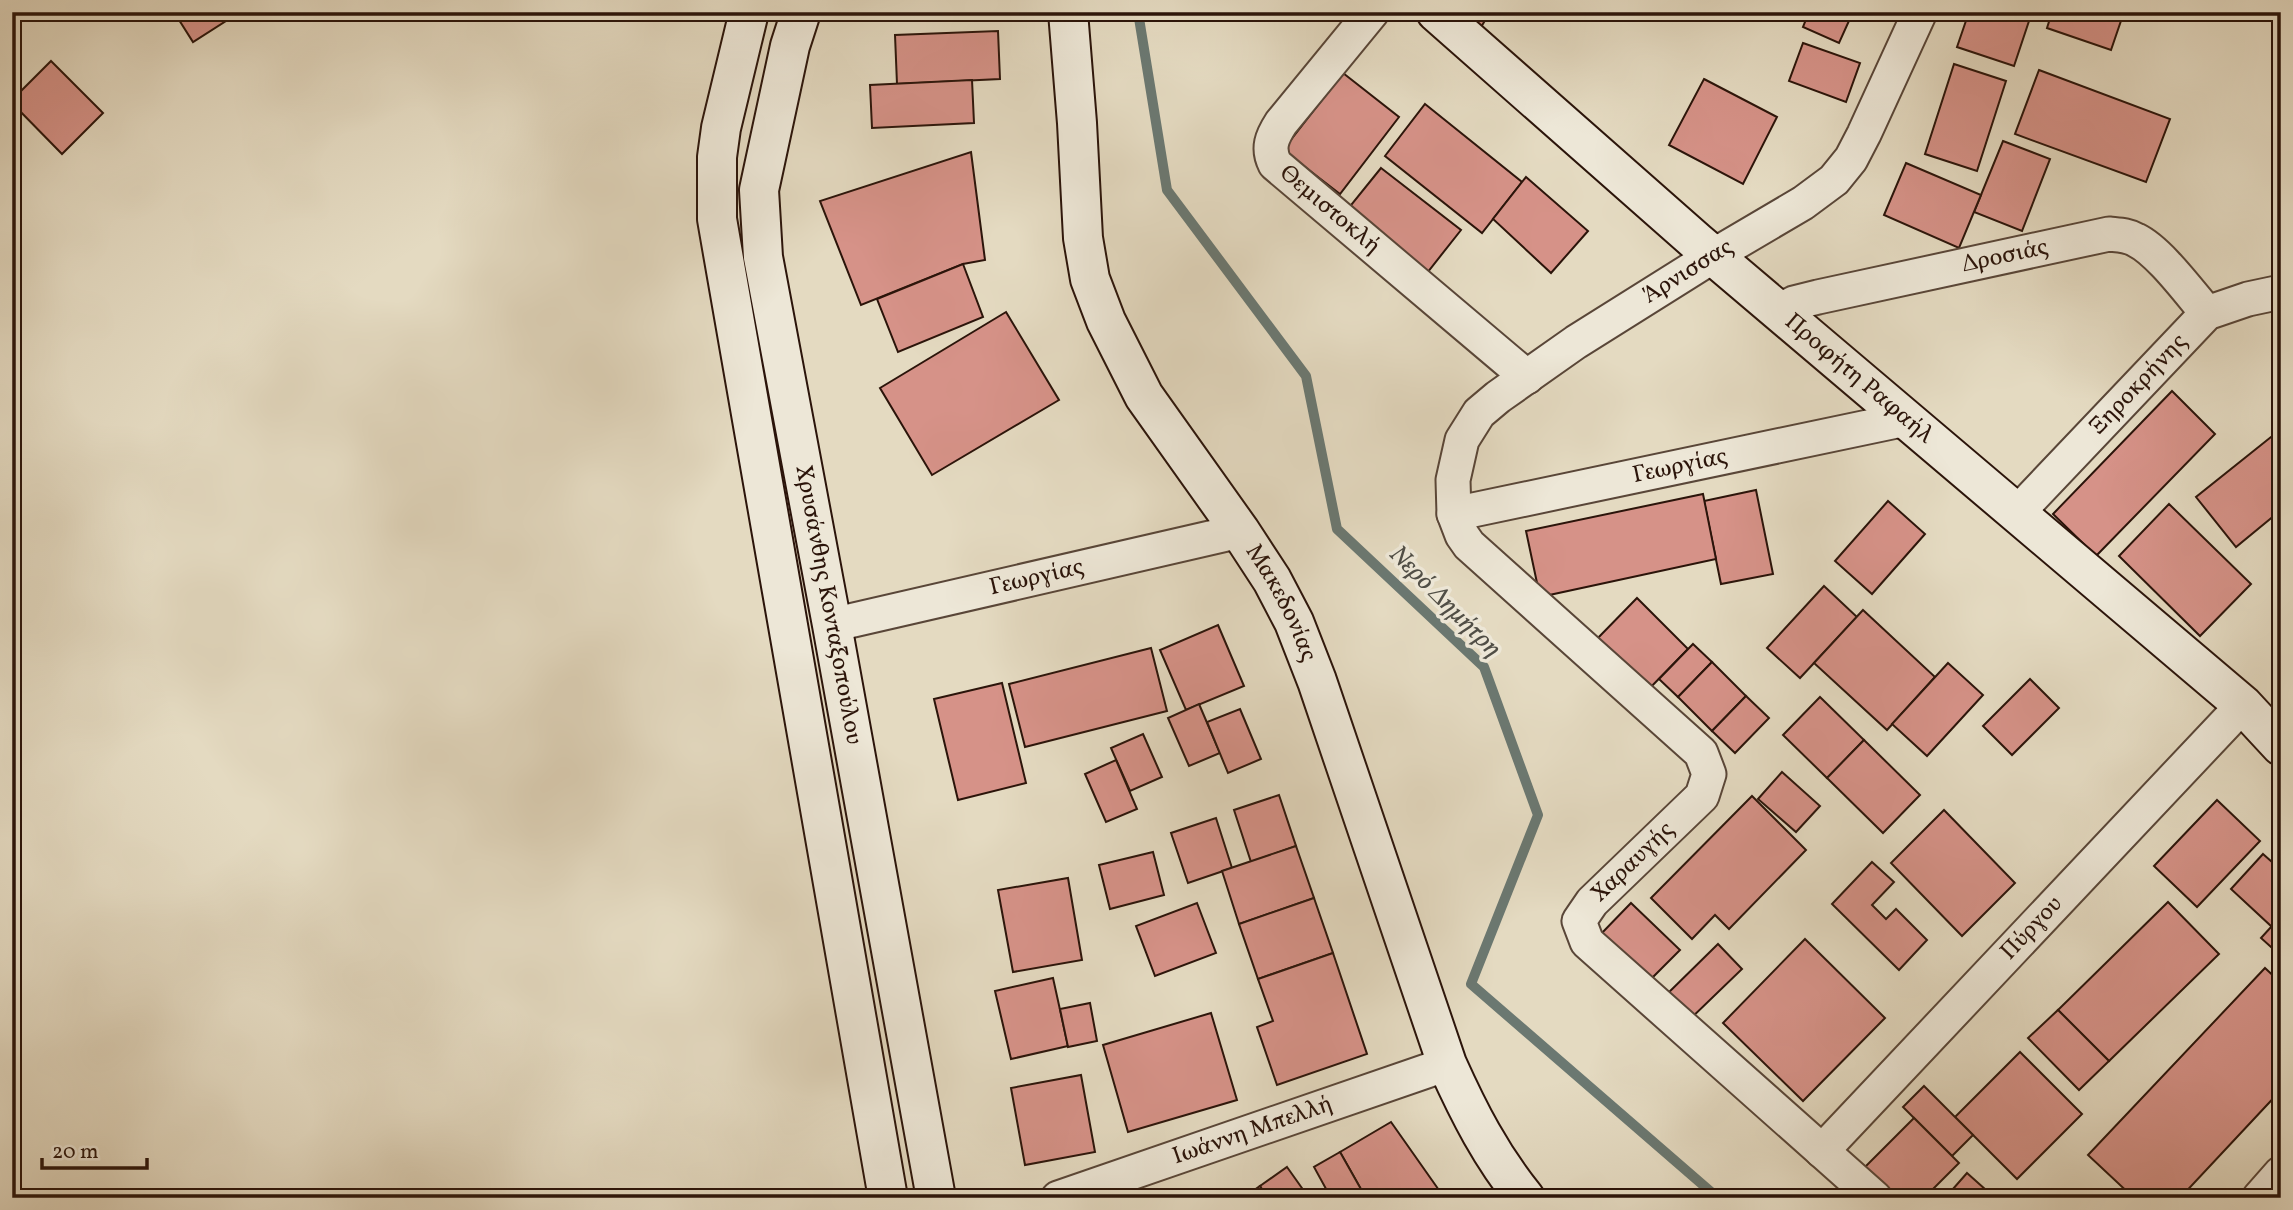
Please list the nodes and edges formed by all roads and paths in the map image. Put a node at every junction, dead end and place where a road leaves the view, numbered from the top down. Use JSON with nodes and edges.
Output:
{"nodes":[{"id":1,"x":750,"y":12,"type":"edge"},
{"id":2,"x":801,"y":12,"type":"edge"},
{"id":3,"x":1068,"y":12,"type":"edge"},
{"id":4,"x":1372,"y":12,"type":"edge"},
{"id":5,"x":1436,"y":12,"type":"edge"},
{"id":6,"x":1920,"y":12,"type":"edge"},
{"id":7,"x":1713,"y":256,"type":"junction"},
{"id":8,"x":2281,"y":292,"type":"edge"},
{"id":9,"x":1779,"y":311,"type":"junction"},
{"id":10,"x":2207,"y":313,"type":"junction"},
{"id":11,"x":1527,"y":377,"type":"junction"},
{"id":12,"x":1906,"y":419,"type":"junction"},
{"id":13,"x":2017,"y":513,"type":"junction"},
{"id":14,"x":1454,"y":514,"type":"junction"},
{"id":15,"x":1240,"y":531,"type":"junction"},
{"id":16,"x":832,"y":625,"type":"junction"},
{"id":17,"x":2243,"y":705,"type":"junction"},
{"id":18,"x":2281,"y":746,"type":"edge"},
{"id":19,"x":1447,"y":1064,"type":"junction"},
{"id":20,"x":1822,"y":1151,"type":"junction"},
{"id":21,"x":2281,"y":1173,"type":"edge"},
{"id":22,"x":888,"y":1198,"type":"edge"},
{"id":23,"x":936,"y":1198,"type":"edge"},
{"id":24,"x":1058,"y":1198,"type":"edge"},
{"id":25,"x":1525,"y":1198,"type":"edge"},
{"id":26,"x":1875,"y":1198,"type":"edge"},
{"id":27,"x":2259,"y":1198,"type":"edge"}],
"edges":[{"from":1,"to":22,"type":"street","name":"Χρυσάνθης Κονταξοπούλου"},
{"from":2,"to":16,"type":"street","name":"Χρυσάνθης Κονταξοπούλου"},
{"from":3,"to":15,"type":"street","name":"Μακεδονίας"},
{"from":4,"to":11,"type":"street","name":"Θεμιστοκλή"},
{"from":5,"to":7,"type":"street","name":"Προφήτη Ραφαήλ"},
{"from":6,"to":7,"type":"street","name":"Άρνισσας"},
{"from":7,"to":9,"type":"street","name":"Προφήτη Ραφαήλ"},
{"from":7,"to":11,"type":"street","name":"Άρνισσας"},
{"from":8,"to":10,"type":"street","name":"Ξηροκρήνης"},
{"from":9,"to":10,"type":"street","name":"Δροσιάς"},
{"from":9,"to":12,"type":"street","name":"Προφήτη Ραφαήλ"},
{"from":10,"to":13,"type":"street","name":"Ξηροκρήνης"},
{"from":11,"to":14,"type":"street","name":"Άρνισσας"},
{"from":12,"to":13,"type":"street","name":"Προφήτη Ραφαήλ"},
{"from":12,"to":14,"type":"street","name":"Γεωργίας"},
{"from":13,"to":17,"type":"street","name":"Προφήτη Ραφαήλ"},
{"from":14,"to":20,"type":"street","name":"Χαραυγής"},
{"from":15,"to":16,"type":"street","name":"Γεωργίας"},
{"from":15,"to":19,"type":"street","name":"Μακεδονίας"},
{"from":16,"to":23,"type":"street","name":"Χρυσάνθης Κονταξοπούλου"},
{"from":17,"to":18,"type":"street","name":"Προφήτη Ραφαήλ"},
{"from":17,"to":20,"type":"street","name":"Πύργου"},
{"from":19,"to":24,"type":"street","name":"Ιωάννη Μπελλή"},
{"from":19,"to":25,"type":"street","name":"Μακεδονίας"},
{"from":20,"to":26,"type":"street","name":"Χαραυγής"},
{"from":21,"to":27,"type":"street"}]}
